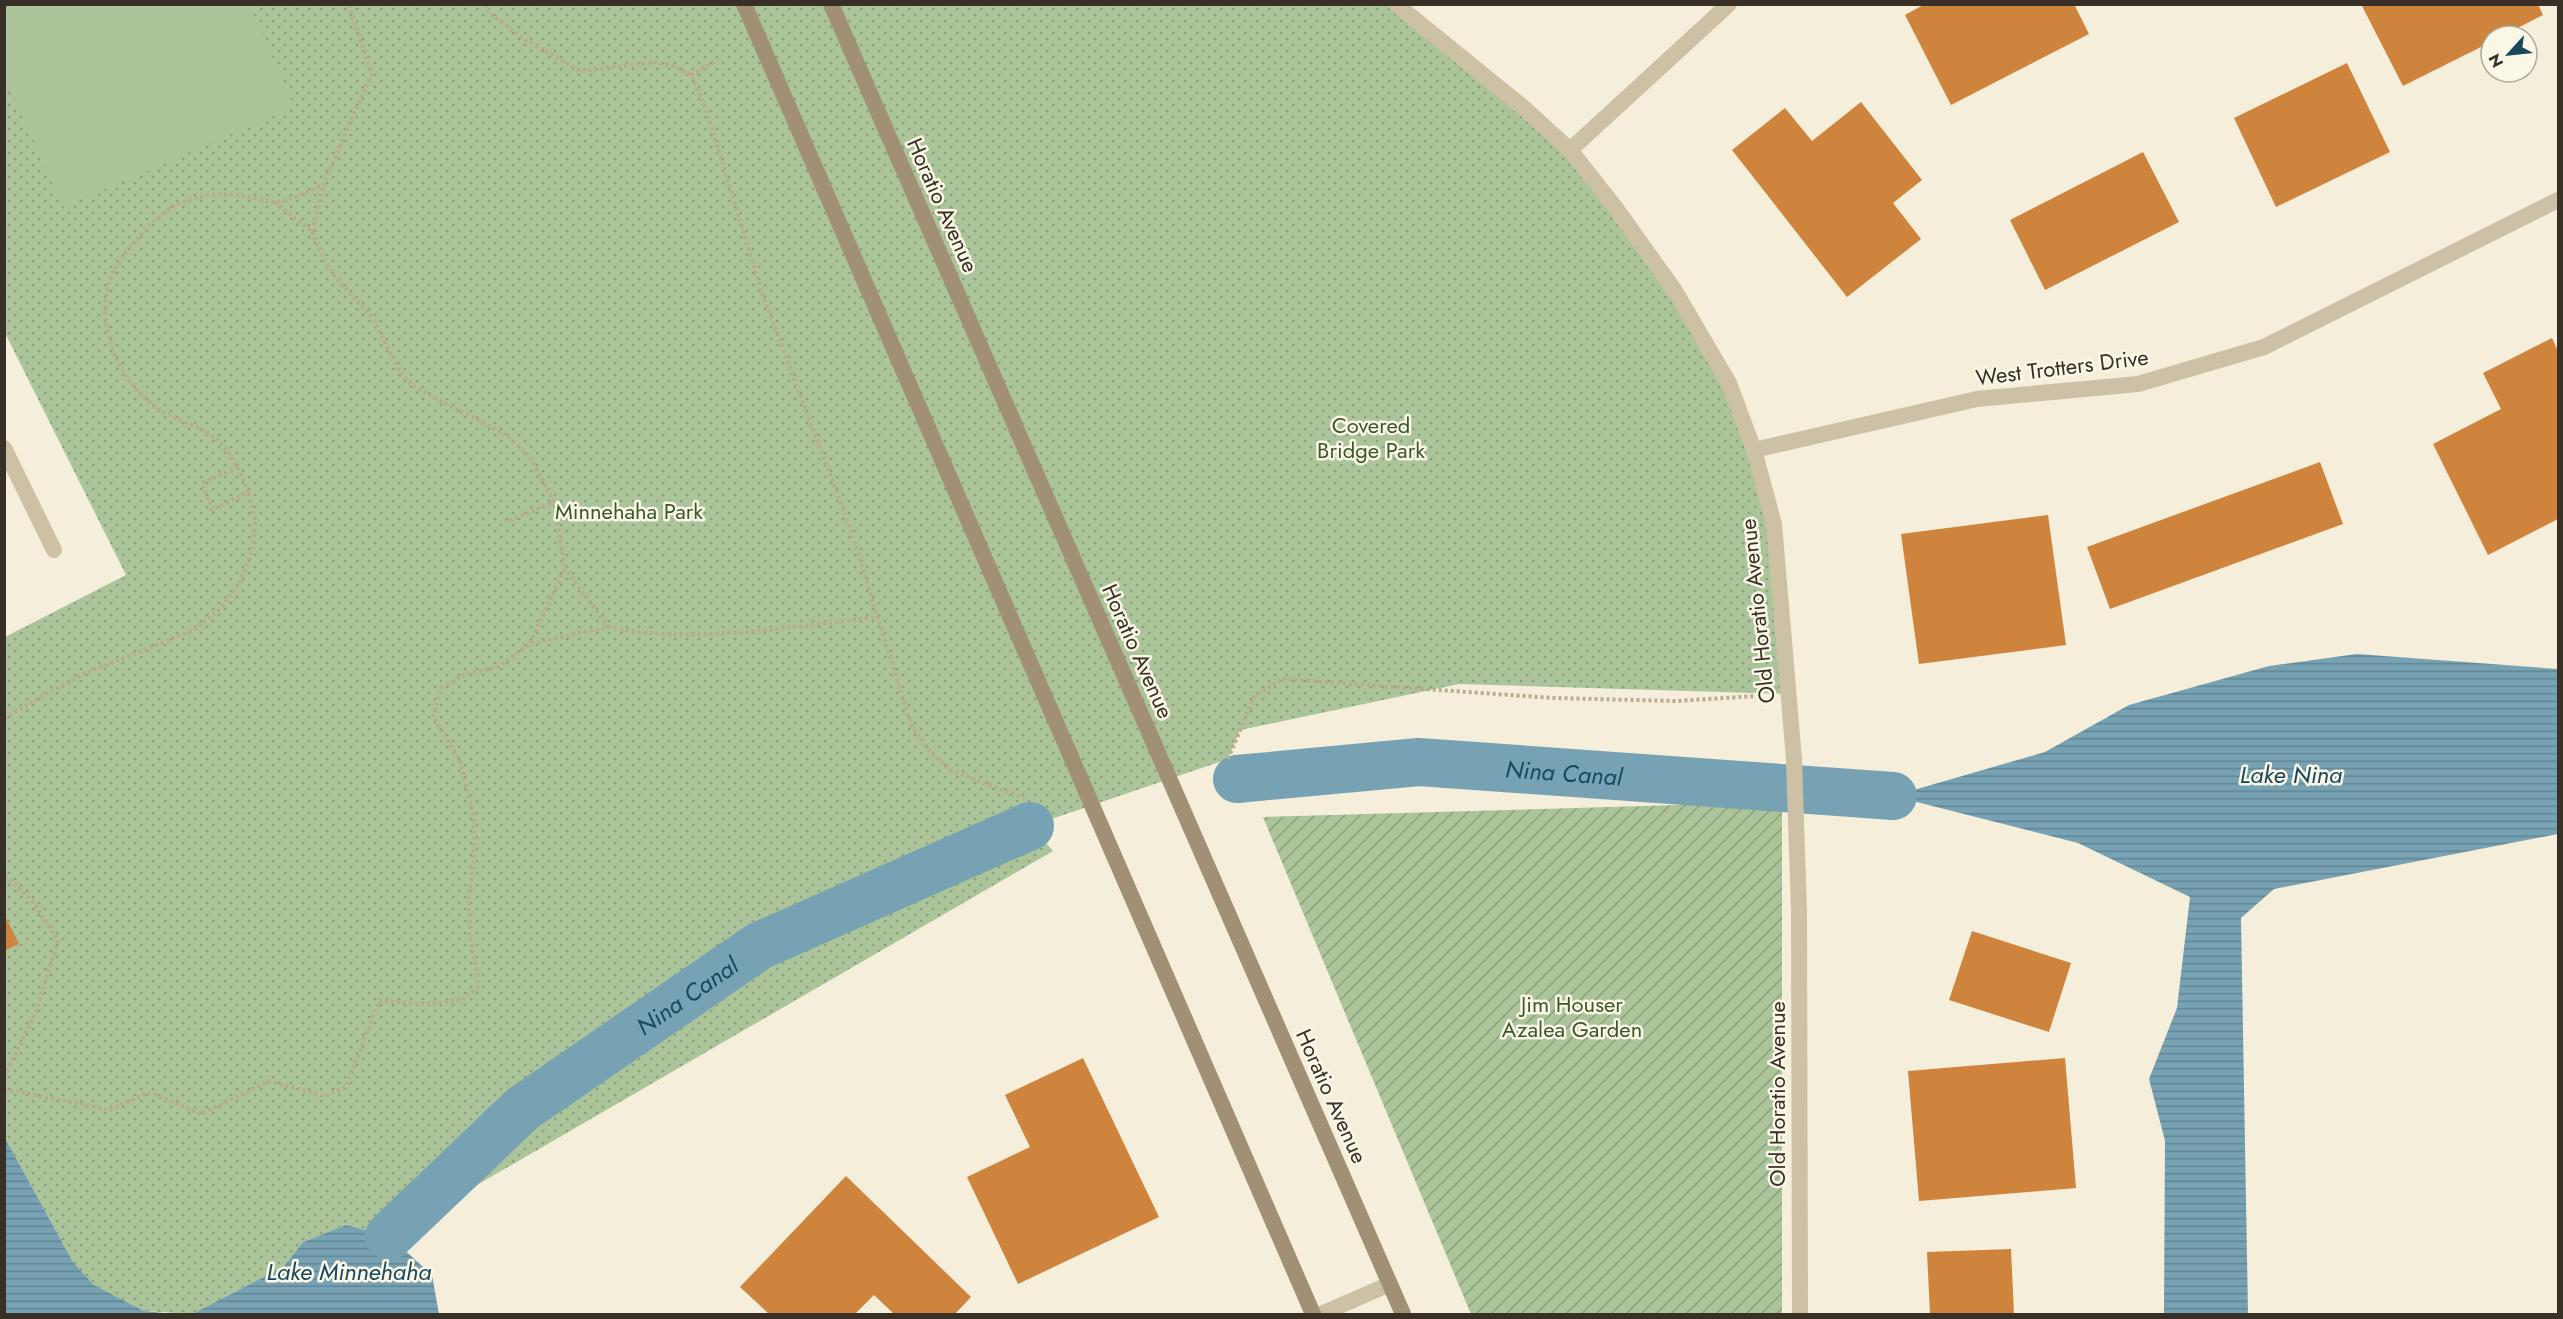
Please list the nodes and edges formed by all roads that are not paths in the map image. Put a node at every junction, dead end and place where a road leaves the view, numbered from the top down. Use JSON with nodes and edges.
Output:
{"nodes":[{"id":1,"x":744,"y":4,"type":"edge"},
{"id":2,"x":831,"y":4,"type":"edge"},
{"id":3,"x":1396,"y":4,"type":"edge"},
{"id":4,"x":1729,"y":4,"type":"edge"},
{"id":5,"x":1570,"y":150,"type":"junction"},
{"id":6,"x":2559,"y":200,"type":"edge"},
{"id":7,"x":4,"y":448,"type":"edge"},
{"id":8,"x":1754,"y":450,"type":"junction"},
{"id":9,"x":54,"y":550,"type":"dead end"},
{"id":10,"x":1390,"y":1284,"type":"junction"},
{"id":11,"x":1313,"y":1314,"type":"edge"},
{"id":12,"x":1321,"y":1314,"type":"edge"},
{"id":13,"x":1403,"y":1314,"type":"edge"},
{"id":14,"x":1800,"y":1314,"type":"edge"}],
"edges":[{"from":1,"to":11,"type":"main road"},
{"from":2,"to":10,"type":"main road","name":"Horatio Avenue"},
{"from":3,"to":5,"type":"street","name":"Old Horatio Avenue"},
{"from":4,"to":5,"type":"street"},
{"from":5,"to":8,"type":"street","name":"Old Horatio Avenue"},
{"from":6,"to":8,"type":"street","name":"West Trotters Drive"},
{"from":7,"to":9,"type":"street"},
{"from":8,"to":14,"type":"street","name":"Old Horatio Avenue"},
{"from":10,"to":12,"type":"street"},
{"from":10,"to":13,"type":"main road","name":"Horatio Avenue"}]}
